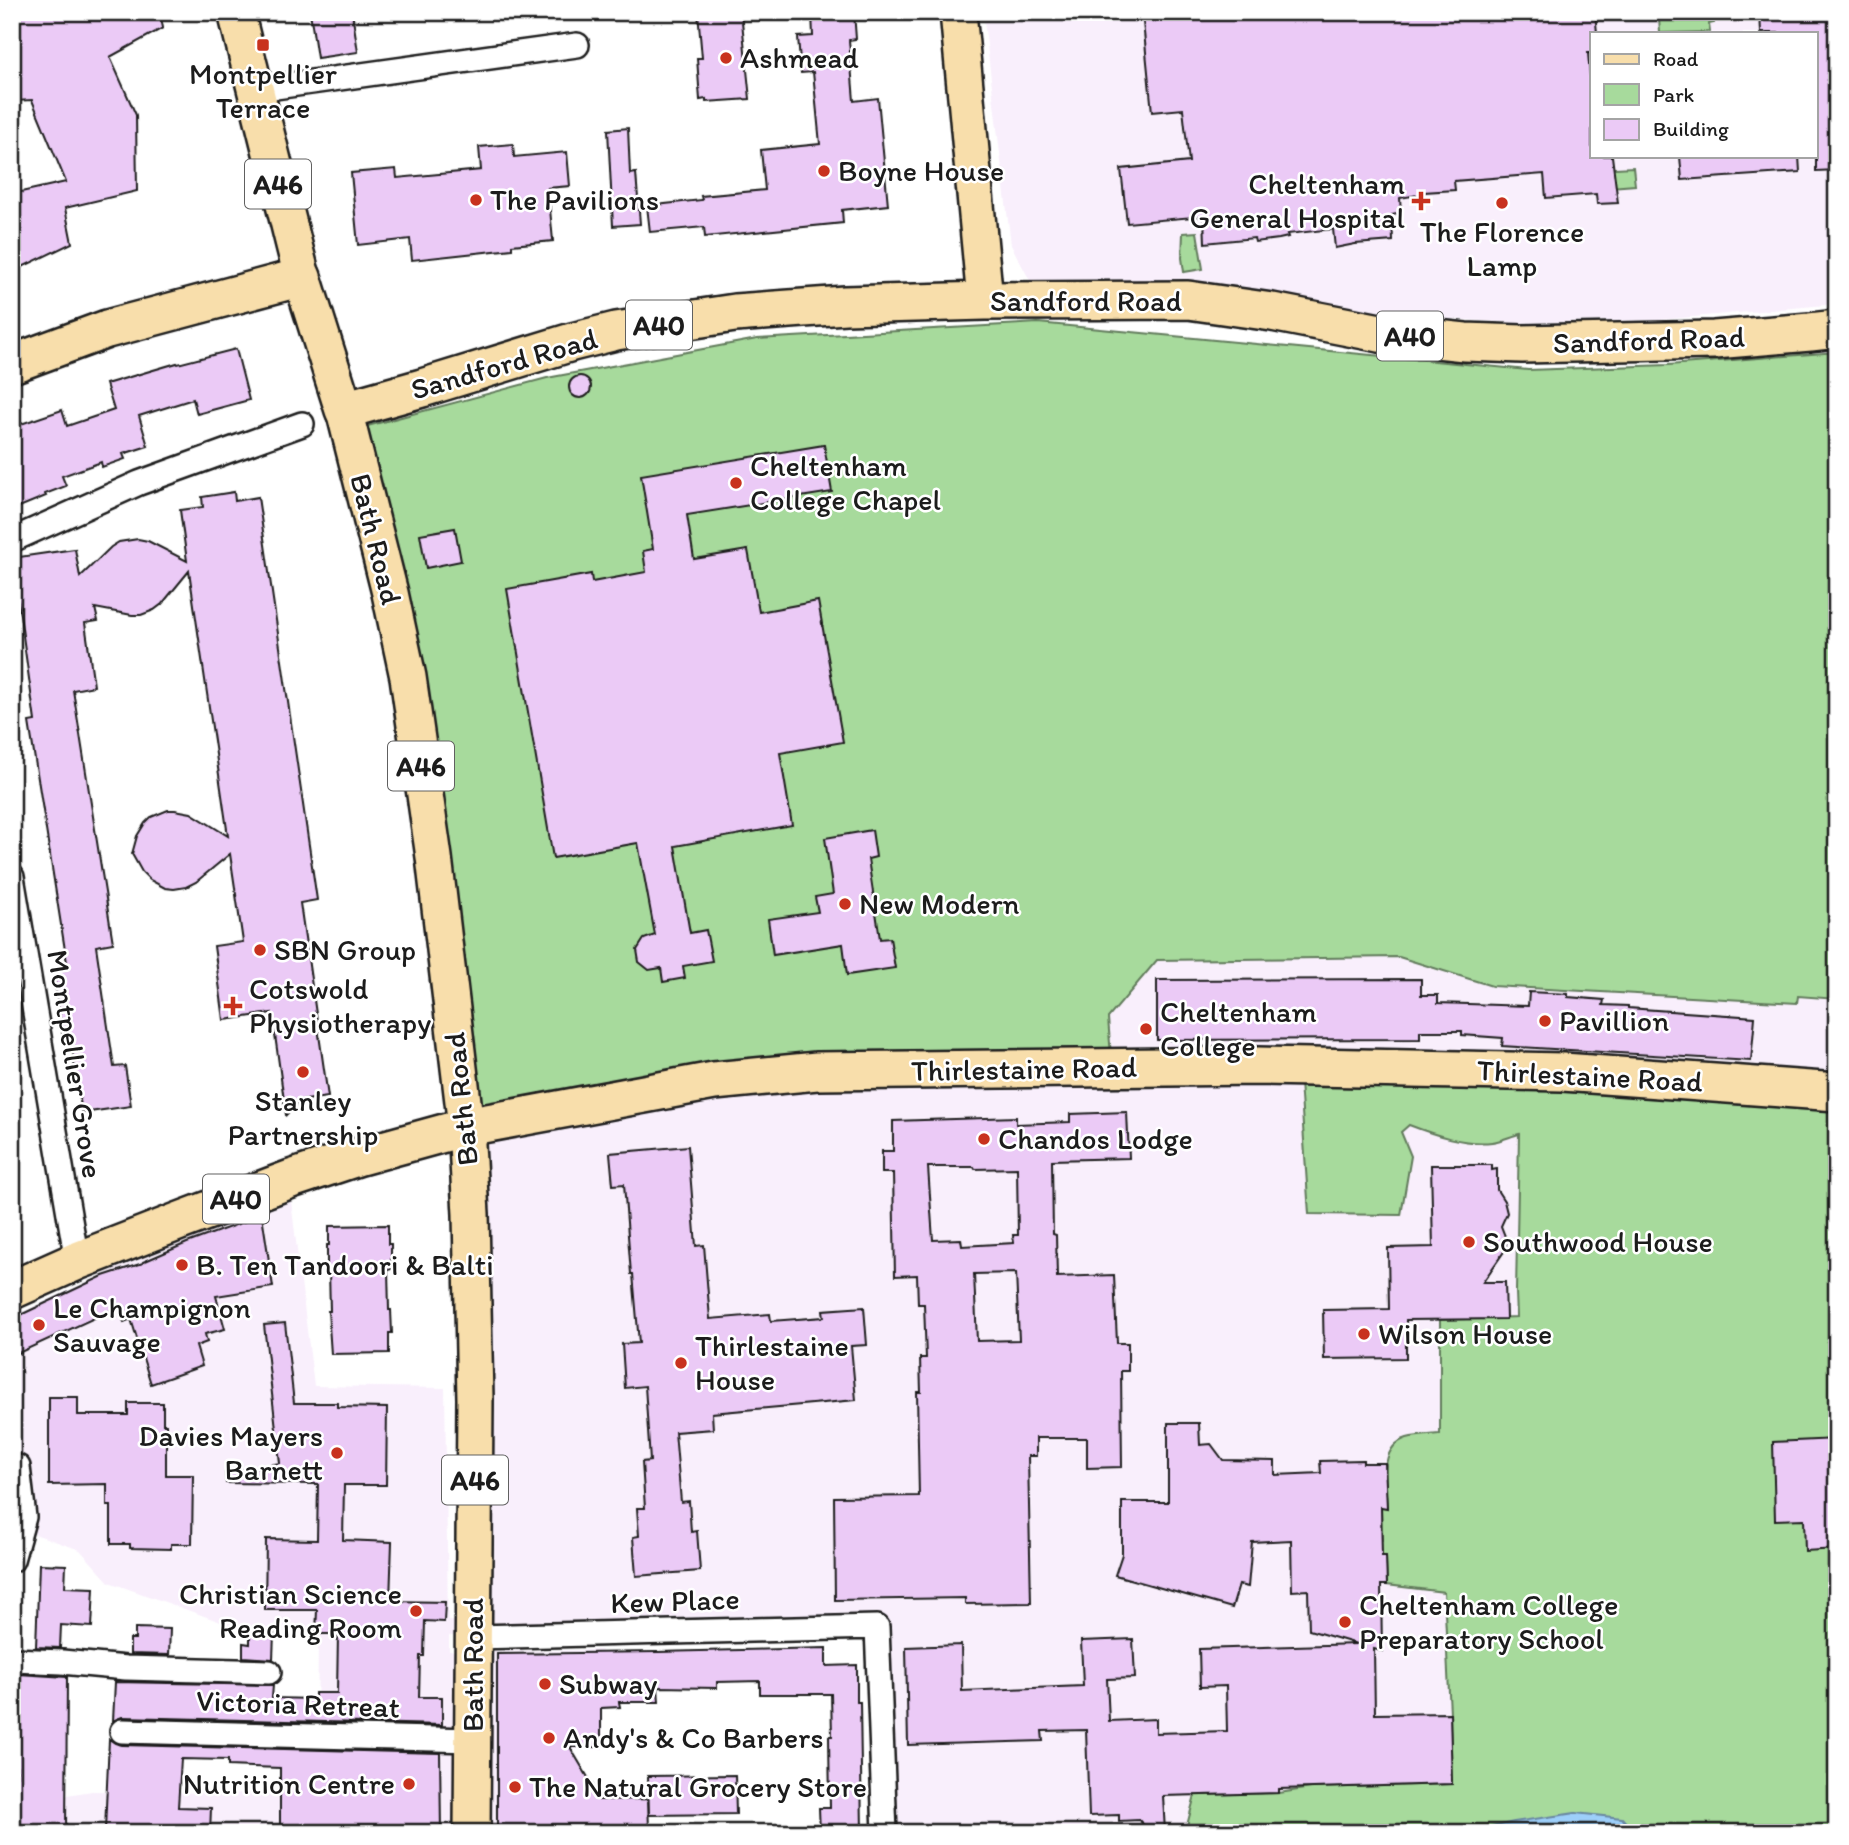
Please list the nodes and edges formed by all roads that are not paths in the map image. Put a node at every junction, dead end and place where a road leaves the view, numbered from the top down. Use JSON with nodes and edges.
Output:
{"nodes":[{"id":1,"x":236,"y":12,"type":"edge"},
{"id":2,"x":958,"y":12,"type":"edge"},
{"id":3,"x":577,"y":45,"type":"dead end"},
{"id":4,"x":254,"y":90,"type":"junction"},
{"id":5,"x":302,"y":277,"type":"junction"},
{"id":6,"x":985,"y":301,"type":"junction"},
{"id":7,"x":1837,"y":328,"type":"edge"},
{"id":8,"x":12,"y":364,"type":"edge"},
{"id":9,"x":344,"y":410,"type":"junction"},
{"id":10,"x":302,"y":424,"type":"dead end"},
{"id":11,"x":12,"y":540,"type":"edge"},
{"id":12,"x":12,"y":877,"type":"edge"},
{"id":13,"x":1837,"y":1092,"type":"edge"},
{"id":14,"x":466,"y":1127,"type":"junction"},
{"id":15,"x":77,"y":1261,"type":"junction"},
{"id":16,"x":12,"y":1290,"type":"edge"},
{"id":17,"x":18,"y":1467,"type":"dead end"},
{"id":18,"x":12,"y":1560,"type":"edge"},
{"id":19,"x":474,"y":1637,"type":"junction"},
{"id":20,"x":12,"y":1660,"type":"edge"},
{"id":21,"x":269,"y":1672,"type":"dead end"},
{"id":22,"x":122,"y":1731,"type":"dead end"},
{"id":23,"x":473,"y":1740,"type":"junction"},
{"id":24,"x":472,"y":1833,"type":"edge"},
{"id":25,"x":885,"y":1833,"type":"edge"}],
"edges":[{"from":1,"to":4,"type":"main road","name":"Bath Road","number":"A46"},
{"from":2,"to":6,"type":"main road"},
{"from":3,"to":4,"type":"street"},
{"from":4,"to":5,"type":"main road","name":"Bath Road","number":"A46"},
{"from":5,"to":8,"type":"highway"},
{"from":5,"to":9,"type":"highway","name":"Bath Road","number":"A46"},
{"from":6,"to":7,"type":"highway","name":"Sandford Road","number":"A40"},
{"from":6,"to":9,"type":"highway","name":"Sandford Road","number":"A40"},
{"from":9,"to":14,"type":"main road","name":"Bath Road","number":"A46"},
{"from":10,"to":11,"type":"street"},
{"from":12,"to":15,"type":"street","name":"Montpellier Grove"},
{"from":13,"to":14,"type":"highway","name":"Thirlestaine Road","number":"A40"},
{"from":14,"to":15,"type":"highway","number":"A40"},
{"from":14,"to":19,"type":"main road","name":"Bath Road","number":"A46"},
{"from":15,"to":16,"type":"highway","number":"A40"},
{"from":17,"to":18,"type":"street"},
{"from":19,"to":23,"type":"main road","name":"Bath Road","number":"A46"},
{"from":19,"to":25,"type":"street","name":"Kew Place"},
{"from":20,"to":21,"type":"street"},
{"from":22,"to":23,"type":"street","name":"Victoria Retreat"},
{"from":23,"to":24,"type":"main road","name":"Bath Road","number":"A46"}]}
